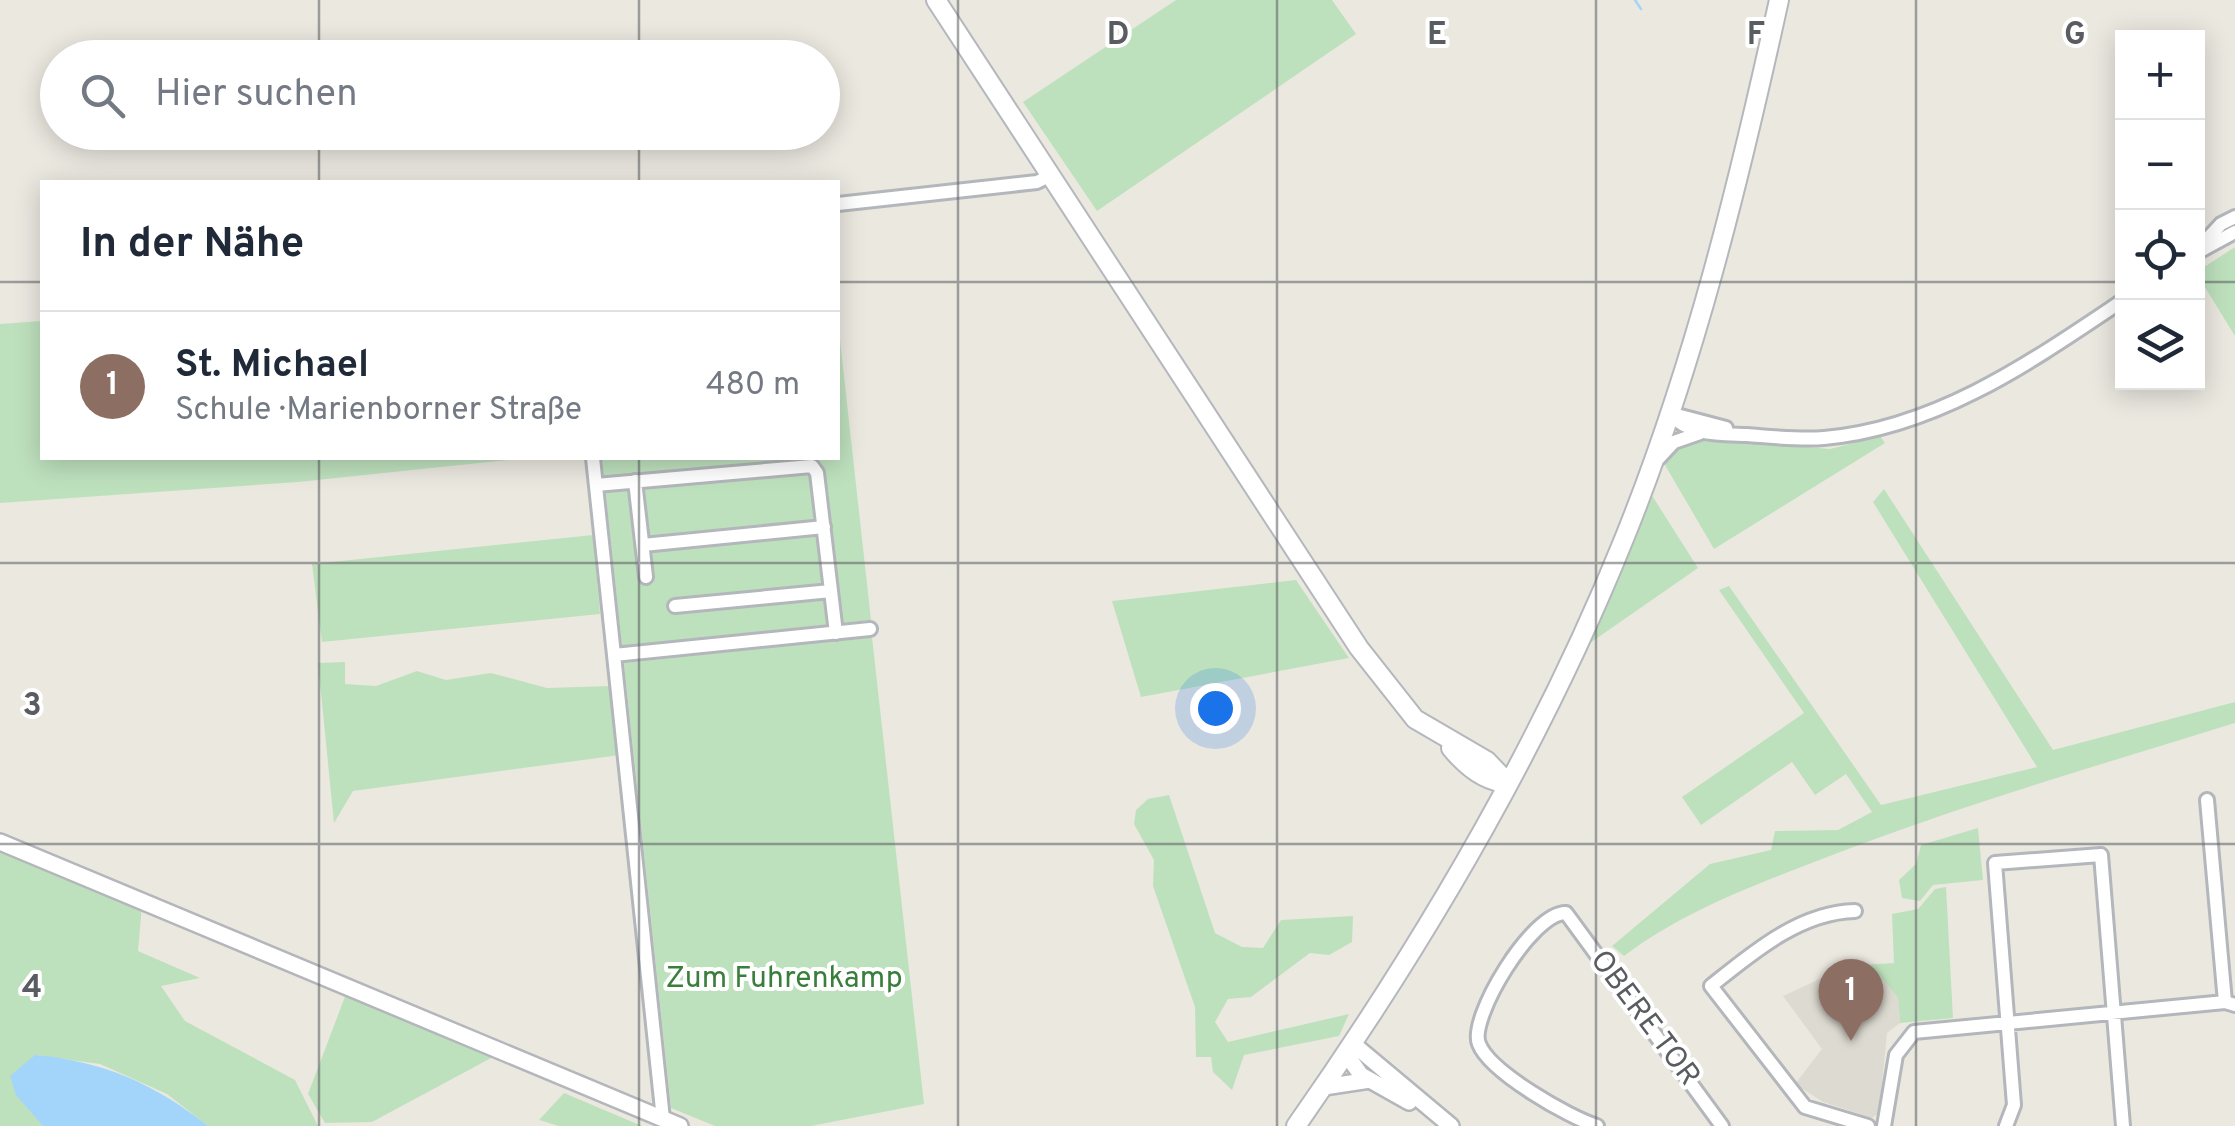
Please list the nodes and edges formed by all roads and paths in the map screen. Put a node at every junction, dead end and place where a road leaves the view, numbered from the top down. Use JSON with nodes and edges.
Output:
{"nodes":[{"id":1,"x":936,"y":0,"type":"edge"},
{"id":2,"x":1779,"y":0,"type":"edge"},
{"id":3,"x":1051,"y":175,"type":"junction"},
{"id":4,"x":840,"y":204,"type":"edge"},
{"id":5,"x":2235,"y":217,"type":"edge"},
{"id":6,"x":2235,"y":232,"type":"edge"},
{"id":7,"x":2205,"y":244,"type":"edge"},
{"id":8,"x":2205,"y":247,"type":"edge"},
{"id":9,"x":2115,"y":306,"type":"edge"},
{"id":10,"x":1669,"y":414,"type":"junction"},
{"id":11,"x":1702,"y":432,"type":"junction"},
{"id":12,"x":1752,"y":436,"type":"junction"},
{"id":13,"x":593,"y":460,"type":"edge"},
{"id":14,"x":1649,"y":471,"type":"junction"},
{"id":15,"x":635,"y":481,"type":"junction"},
{"id":16,"x":596,"y":484,"type":"junction"},
{"id":17,"x":824,"y":527,"type":"junction"},
{"id":18,"x":643,"y":545,"type":"junction"},
{"id":19,"x":646,"y":577,"type":"dead end"},
{"id":20,"x":831,"y":591,"type":"junction"},
{"id":21,"x":675,"y":606,"type":"dead end"},
{"id":22,"x":870,"y":629,"type":"dead end"},
{"id":23,"x":836,"y":632,"type":"junction"},
{"id":24,"x":614,"y":655,"type":"junction"},
{"id":25,"x":1530,"y":742,"type":"junction"},
{"id":26,"x":1478,"y":764,"type":"junction"},
{"id":27,"x":1508,"y":784,"type":"junction"},
{"id":28,"x":2207,"y":800,"type":"dead end"},
{"id":29,"x":1490,"y":817,"type":"junction"},
{"id":30,"x":0,"y":842,"type":"edge"},
{"id":31,"x":1854,"y":910,"type":"dead end"},
{"id":32,"x":2230,"y":1004,"type":"edge"},
{"id":33,"x":2114,"y":1013,"type":"junction"},
{"id":34,"x":2006,"y":1022,"type":"junction"},
{"id":35,"x":1350,"y":1049,"type":"junction"},
{"id":36,"x":1370,"y":1080,"type":"junction"},
{"id":37,"x":1324,"y":1087,"type":"junction"},
{"id":38,"x":663,"y":1119,"type":"junction"},
{"id":39,"x":1446,"y":1122,"type":"edge"},
{"id":40,"x":1721,"y":1123,"type":"edge"},
{"id":41,"x":680,"y":1126,"type":"edge"},
{"id":42,"x":1296,"y":1126,"type":"edge"},
{"id":43,"x":1597,"y":1126,"type":"edge"},
{"id":44,"x":1704,"y":1126,"type":"edge"},
{"id":45,"x":1868,"y":1126,"type":"edge"},
{"id":46,"x":1884,"y":1126,"type":"edge"},
{"id":47,"x":2006,"y":1126,"type":"edge"},
{"id":48,"x":2123,"y":1126,"type":"edge"}],
"edges":[{"from":1,"to":3,"type":"main road"},
{"from":2,"to":10,"type":"main road"},
{"from":3,"to":4,"type":"street"},
{"from":3,"to":26,"type":"main road"},
{"from":5,"to":7,"type":"street"},
{"from":6,"to":8,"type":"street"},
{"from":9,"to":12,"type":"street"},
{"from":10,"to":11,"type":"street"},
{"from":10,"to":12,"type":"street"},
{"from":10,"to":14,"type":"main road"},
{"from":11,"to":12,"type":"street"},
{"from":11,"to":14,"type":"street"},
{"from":13,"to":16,"type":"street"},
{"from":14,"to":25,"type":"main road"},
{"from":15,"to":16,"type":"street"},
{"from":15,"to":17,"type":"street"},
{"from":15,"to":18,"type":"street"},
{"from":16,"to":24,"type":"street"},
{"from":17,"to":18,"type":"street"},
{"from":17,"to":20,"type":"street"},
{"from":18,"to":19,"type":"street"},
{"from":20,"to":21,"type":"street"},
{"from":20,"to":23,"type":"street"},
{"from":22,"to":23,"type":"street"},
{"from":23,"to":24,"type":"street"},
{"from":24,"to":38,"type":"street"},
{"from":25,"to":26,"type":"main road"},
{"from":25,"to":27,"type":"main road"},
{"from":26,"to":27,"type":"main road"},
{"from":26,"to":29,"type":"main road"},
{"from":27,"to":29,"type":"main road"},
{"from":28,"to":32,"type":"street"},
{"from":29,"to":35,"type":"main road"},
{"from":30,"to":38,"type":"street"},
{"from":31,"to":45,"type":"street"},
{"from":32,"to":33,"type":"street"},
{"from":33,"to":34,"type":"street"},
{"from":33,"to":34,"type":"street"},
{"from":33,"to":48,"type":"street"},
{"from":34,"to":46,"type":"street"},
{"from":34,"to":47,"type":"street"},
{"from":35,"to":36,"type":"street"},
{"from":35,"to":37,"type":"main road"},
{"from":35,"to":39,"type":"street"},
{"from":36,"to":37,"type":"street"},
{"from":36,"to":39,"type":"street"},
{"from":37,"to":42,"type":"main road"},
{"from":38,"to":41,"type":"street"},
{"from":40,"to":43,"type":"street","name":"OBERE TOR"},
{"from":40,"to":44,"type":"street"}]}
